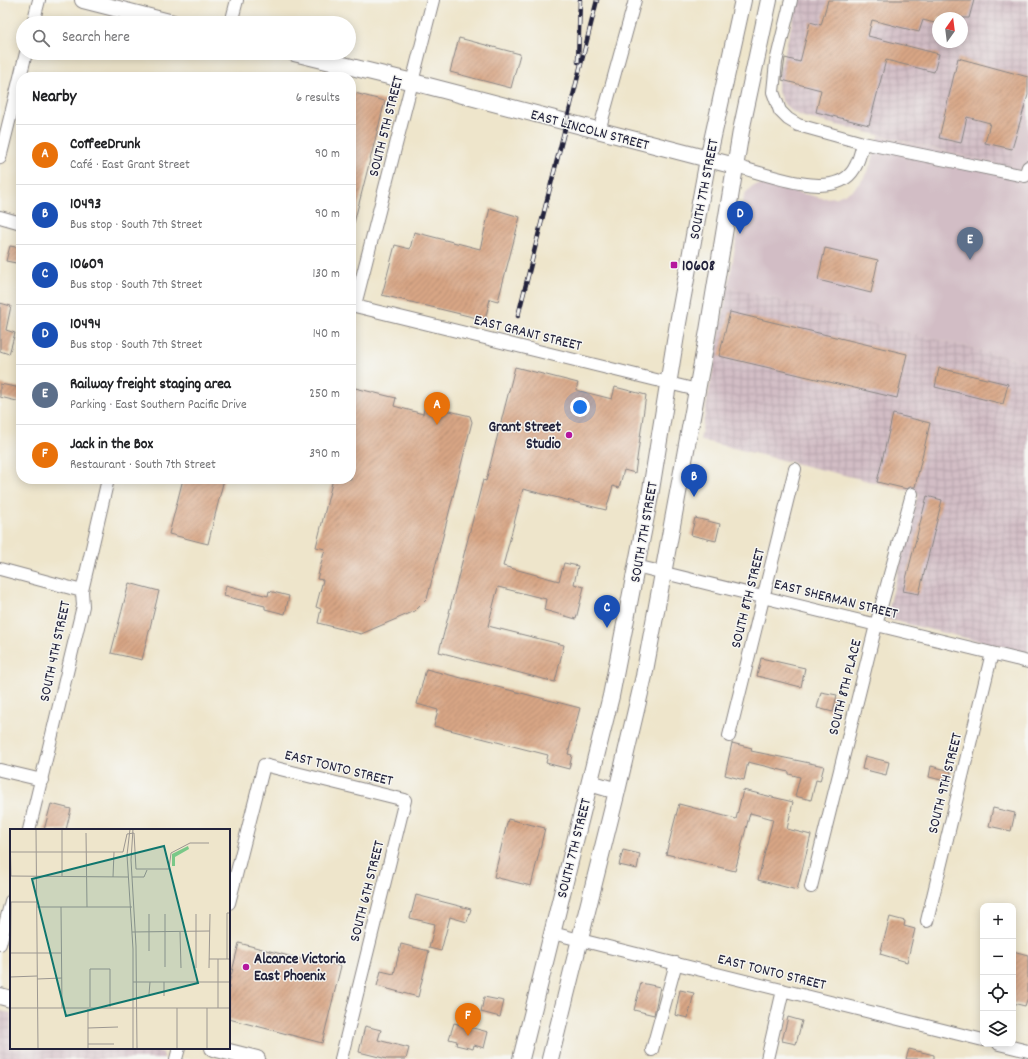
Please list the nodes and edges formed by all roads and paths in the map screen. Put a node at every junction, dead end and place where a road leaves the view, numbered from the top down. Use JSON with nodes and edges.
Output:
{"nodes":[{"id":1,"x":39,"y":0,"type":"edge"},
{"id":2,"x":83,"y":0,"type":"edge"},
{"id":3,"x":237,"y":0,"type":"edge"},
{"id":4,"x":433,"y":0,"type":"edge"},
{"id":5,"x":635,"y":0,"type":"edge"},
{"id":6,"x":742,"y":0,"type":"edge"},
{"id":7,"x":769,"y":0,"type":"edge"},
{"id":8,"x":791,"y":0,"type":"edge"},
{"id":9,"x":35,"y":16,"type":"edge"},
{"id":10,"x":146,"y":16,"type":"edge"},
{"id":11,"x":233,"y":16,"type":"edge"},
{"id":12,"x":24,"y":60,"type":"edge"},
{"id":13,"x":323,"y":60,"type":"edge"},
{"id":14,"x":21,"y":72,"type":"edge"},
{"id":15,"x":413,"y":82,"type":"junction"},
{"id":16,"x":16,"y":93,"type":"edge"},
{"id":17,"x":599,"y":131,"type":"junction"},
{"id":18,"x":863,"y":143,"type":"junction"},
{"id":19,"x":0,"y":158,"type":"edge"},
{"id":20,"x":708,"y":159,"type":"junction"},
{"id":21,"x":735,"y":166,"type":"junction"},
{"id":22,"x":1028,"y":167,"type":"edge"},
{"id":23,"x":0,"y":217,"type":"edge"},
{"id":24,"x":16,"y":222,"type":"edge"},
{"id":25,"x":356,"y":294,"type":"edge"},
{"id":26,"x":356,"y":306,"type":"edge"},
{"id":27,"x":668,"y":384,"type":"junction"},
{"id":28,"x":698,"y":390,"type":"junction"},
{"id":29,"x":795,"y":469,"type":"dead end"},
{"id":30,"x":107,"y":484,"type":"edge"},
{"id":31,"x":912,"y":494,"type":"dead end"},
{"id":32,"x":636,"y":566,"type":"junction"},
{"id":33,"x":0,"y":569,"type":"edge"},
{"id":34,"x":664,"y":573,"type":"junction"},
{"id":35,"x":82,"y":591,"type":"junction"},
{"id":36,"x":763,"y":597,"type":"junction"},
{"id":37,"x":876,"y":625,"type":"junction"},
{"id":38,"x":992,"y":653,"type":"junction"},
{"id":39,"x":1028,"y":662,"type":"edge"},
{"id":40,"x":729,"y":736,"type":"dead end"},
{"id":41,"x":0,"y":770,"type":"edge"},
{"id":42,"x":42,"y":780,"type":"junction"},
{"id":43,"x":590,"y":783,"type":"junction"},
{"id":44,"x":617,"y":791,"type":"junction"},
{"id":45,"x":405,"y":800,"type":"joint"},
{"id":46,"x":29,"y":829,"type":"edge"},
{"id":47,"x":811,"y":887,"type":"dead end"},
{"id":48,"x":230,"y":900,"type":"edge"},
{"id":49,"x":10,"y":905,"type":"edge"},
{"id":50,"x":927,"y":921,"type":"dead end"},
{"id":51,"x":552,"y":933,"type":"junction"},
{"id":52,"x":579,"y":940,"type":"junction"},
{"id":53,"x":0,"y":944,"type":"edge"},
{"id":54,"x":676,"y":963,"type":"junction"},
{"id":55,"x":783,"y":990,"type":"junction"},
{"id":56,"x":0,"y":996,"type":"edge"},
{"id":57,"x":10,"y":999,"type":"edge"},
{"id":58,"x":980,"y":1039,"type":"edge"},
{"id":59,"x":1011,"y":1047,"type":"edge"},
{"id":60,"x":179,"y":1049,"type":"edge"},
{"id":61,"x":217,"y":1049,"type":"edge"},
{"id":62,"x":652,"y":1050,"type":"dead end"},
{"id":63,"x":1028,"y":1051,"type":"edge"},
{"id":64,"x":176,"y":1059,"type":"edge"},
{"id":65,"x":257,"y":1059,"type":"edge"},
{"id":66,"x":341,"y":1059,"type":"edge"},
{"id":67,"x":520,"y":1059,"type":"edge"},
{"id":68,"x":550,"y":1059,"type":"edge"},
{"id":69,"x":767,"y":1059,"type":"edge"}],
"edges":[{"from":1,"to":9,"type":"street"},
{"from":2,"to":10,"type":"main road"},
{"from":3,"to":11,"type":"street"},
{"from":4,"to":15,"type":"street","name":"SOUTH 5TH STREET"},
{"from":5,"to":17,"type":"street"},
{"from":6,"to":20,"type":"main road","name":"SOUTH 7TH STREET"},
{"from":7,"to":21,"type":"main road","name":"SOUTH 7TH STREET"},
{"from":8,"to":18,"type":"street"},
{"from":12,"to":14,"type":"street"},
{"from":13,"to":15,"type":"main road","name":"EAST LINCOLN STREET"},
{"from":15,"to":17,"type":"main road","name":"EAST LINCOLN STREET"},
{"from":15,"to":25,"type":"street","name":"SOUTH 5TH STREET"},
{"from":16,"to":19,"type":"street"},
{"from":17,"to":20,"type":"main road","name":"EAST LINCOLN STREET"},
{"from":18,"to":21,"type":"street","name":"EAST LINCOLN STREET"},
{"from":18,"to":22,"type":"street"},
{"from":20,"to":21,"type":"main road","name":"EAST LINCOLN STREET"},
{"from":20,"to":27,"type":"main road","name":"SOUTH 7TH STREET"},
{"from":21,"to":28,"type":"main road","name":"SOUTH 7TH STREET"},
{"from":23,"to":24,"type":"street"},
{"from":26,"to":27,"type":"street","name":"EAST GRANT STREET"},
{"from":27,"to":28,"type":"street","name":"EAST GRANT STREET"},
{"from":27,"to":32,"type":"main road","name":"SOUTH 7TH STREET"},
{"from":28,"to":34,"type":"main road","name":"SOUTH 7TH STREET"},
{"from":29,"to":36,"type":"street","name":"SOUTH 8TH STREET"},
{"from":30,"to":35,"type":"street","name":"SOUTH 4TH STREET"},
{"from":31,"to":37,"type":"street","name":"SOUTH 8TH PLACE"},
{"from":32,"to":34,"type":"street","name":"EAST SHERMAN STREET"},
{"from":32,"to":43,"type":"main road","name":"SOUTH 7TH STREET"},
{"from":33,"to":35,"type":"street"},
{"from":34,"to":36,"type":"street","name":"EAST SHERMAN STREET"},
{"from":34,"to":44,"type":"main road","name":"SOUTH 7TH STREET"},
{"from":35,"to":42,"type":"street","name":"SOUTH 4TH STREET"},
{"from":36,"to":37,"type":"street","name":"EAST SHERMAN STREET"},
{"from":36,"to":40,"type":"street","name":"SOUTH 8TH STREET"},
{"from":37,"to":38,"type":"street","name":"EAST SHERMAN STREET"},
{"from":37,"to":47,"type":"street","name":"SOUTH 8TH PLACE"},
{"from":38,"to":39,"type":"street","name":"EAST SHERMAN STREET"},
{"from":38,"to":50,"type":"street","name":"SOUTH 9TH STREET"},
{"from":41,"to":42,"type":"street"},
{"from":42,"to":46,"type":"street","name":"SOUTH 4TH STREET"},
{"from":43,"to":44,"type":"main road"},
{"from":43,"to":51,"type":"main road","name":"SOUTH 7TH STREET"},
{"from":44,"to":52,"type":"main road","name":"SOUTH 7TH STREET"},
{"from":45,"to":48,"type":"street","name":"EAST TONTO STREET"},
{"from":45,"to":66,"type":"street","name":"SOUTH 6TH STREET"},
{"from":49,"to":53,"type":"street"},
{"from":51,"to":52,"type":"street","name":"EAST TONTO STREET"},
{"from":51,"to":67,"type":"main road","name":"SOUTH 7TH STREET"},
{"from":52,"to":54,"type":"street","name":"EAST TONTO STREET"},
{"from":52,"to":68,"type":"main road","name":"SOUTH 7TH STREET"},
{"from":54,"to":55,"type":"street","name":"EAST TONTO STREET"},
{"from":54,"to":62,"type":"street"},
{"from":55,"to":58,"type":"street","name":"EAST TONTO STREET"},
{"from":55,"to":69,"type":"street"},
{"from":56,"to":57,"type":"main road"},
{"from":59,"to":63,"type":"street"},
{"from":60,"to":64,"type":"street"},
{"from":61,"to":65,"type":"main road"}]}
